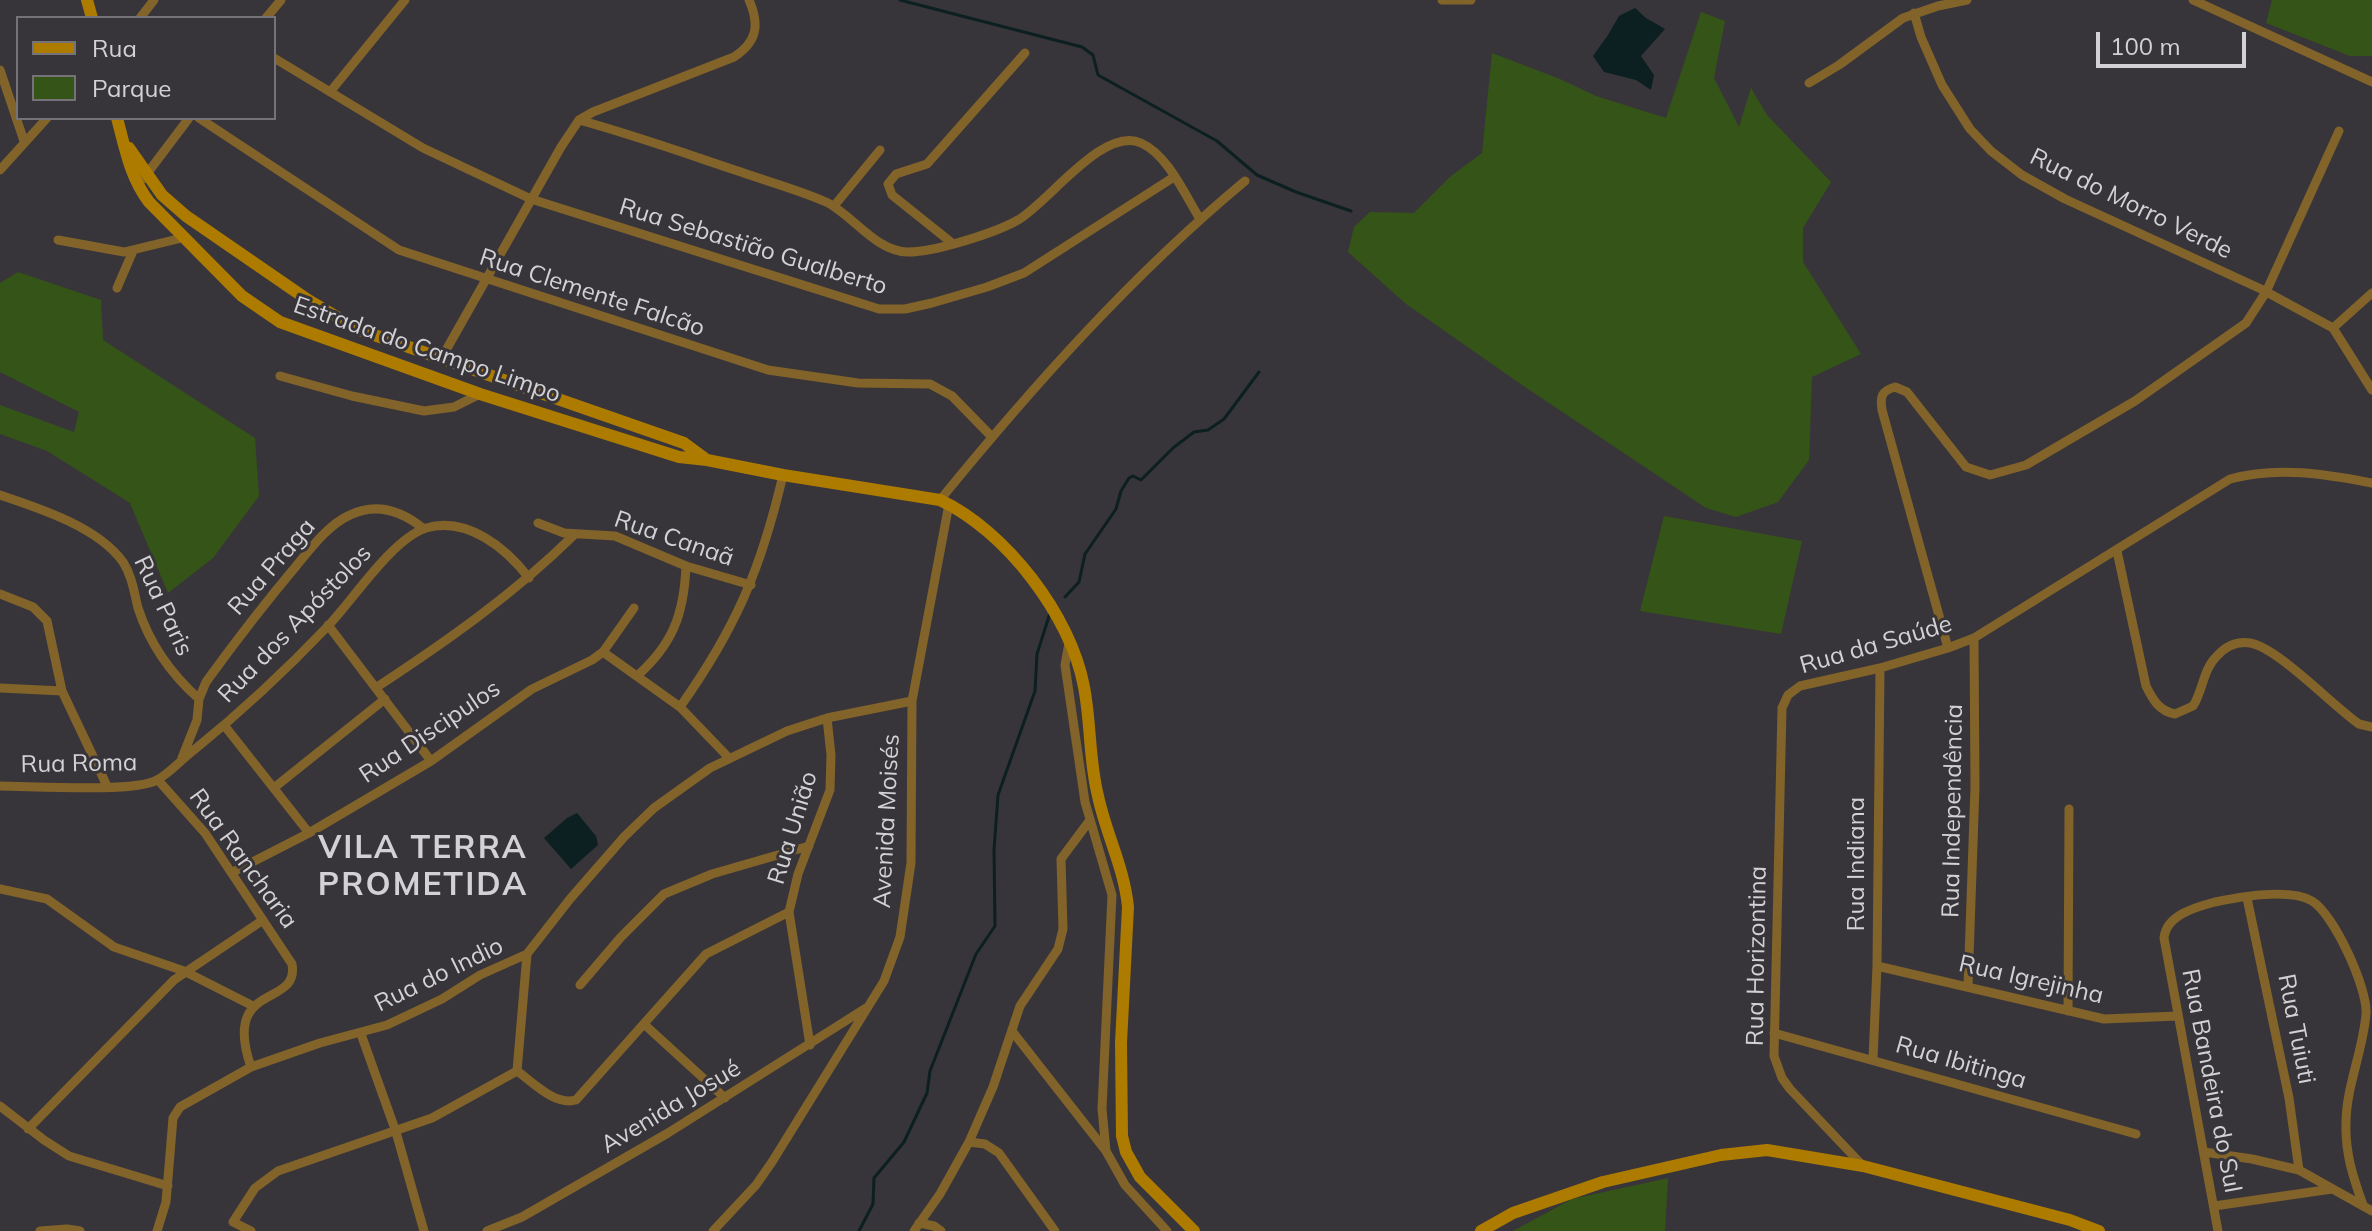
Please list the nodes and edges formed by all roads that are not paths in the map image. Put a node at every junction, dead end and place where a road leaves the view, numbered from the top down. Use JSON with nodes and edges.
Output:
{"nodes":[{"id":1,"x":154,"y":0,"type":"edge"},
{"id":2,"x":281,"y":0,"type":"edge"},
{"id":3,"x":405,"y":0,"type":"edge"},
{"id":4,"x":749,"y":0,"type":"edge"},
{"id":5,"x":1442,"y":0,"type":"edge"},
{"id":6,"x":1471,"y":0,"type":"edge"},
{"id":7,"x":1967,"y":0,"type":"edge"},
{"id":8,"x":2193,"y":0,"type":"edge"},
{"id":9,"x":1914,"y":13,"type":"junction"},
{"id":10,"x":142,"y":16,"type":"edge"},
{"id":11,"x":268,"y":16,"type":"edge"},
{"id":12,"x":1025,"y":53,"type":"dead end"},
{"id":13,"x":276,"y":59,"type":"edge"},
{"id":14,"x":0,"y":70,"type":"edge"},
{"id":15,"x":2372,"y":82,"type":"edge"},
{"id":16,"x":1809,"y":83,"type":"dead end"},
{"id":17,"x":330,"y":92,"type":"junction"},
{"id":18,"x":16,"y":117,"type":"edge"},
{"id":19,"x":17,"y":120,"type":"edge"},
{"id":20,"x":45,"y":120,"type":"edge"},
{"id":21,"x":118,"y":120,"type":"edge"},
{"id":22,"x":187,"y":120,"type":"edge"},
{"id":23,"x":202,"y":120,"type":"edge"},
{"id":24,"x":579,"y":120,"type":"junction"},
{"id":25,"x":2339,"y":131,"type":"dead end"},
{"id":26,"x":24,"y":141,"type":"junction"},
{"id":27,"x":880,"y":150,"type":"dead end"},
{"id":28,"x":0,"y":170,"type":"edge"},
{"id":29,"x":1174,"y":177,"type":"junction"},
{"id":30,"x":142,"y":180,"type":"junction"},
{"id":31,"x":1245,"y":181,"type":"dead end"},
{"id":32,"x":162,"y":195,"type":"junction"},
{"id":33,"x":531,"y":199,"type":"junction"},
{"id":34,"x":149,"y":202,"type":"junction"},
{"id":35,"x":834,"y":206,"type":"junction"},
{"id":36,"x":1200,"y":219,"type":"junction"},
{"id":37,"x":182,"y":238,"type":"junction"},
{"id":38,"x":58,"y":240,"type":"dead end"},
{"id":39,"x":952,"y":243,"type":"junction"},
{"id":40,"x":133,"y":251,"type":"junction"},
{"id":41,"x":487,"y":279,"type":"junction"},
{"id":42,"x":117,"y":288,"type":"dead end"},
{"id":43,"x":2266,"y":292,"type":"junction"},
{"id":44,"x":2372,"y":293,"type":"edge"},
{"id":45,"x":2333,"y":328,"type":"junction"},
{"id":46,"x":441,"y":359,"type":"junction"},
{"id":47,"x":280,"y":376,"type":"dead end"},
{"id":48,"x":2372,"y":390,"type":"edge"},
{"id":49,"x":480,"y":394,"type":"junction"},
{"id":50,"x":992,"y":437,"type":"junction"},
{"id":51,"x":707,"y":460,"type":"junction"},
{"id":52,"x":783,"y":475,"type":"junction"},
{"id":53,"x":2372,"y":483,"type":"edge"},
{"id":54,"x":0,"y":495,"type":"edge"},
{"id":55,"x":944,"y":502,"type":"junction"},
{"id":56,"x":538,"y":523,"type":"dead end"},
{"id":57,"x":424,"y":529,"type":"junction"},
{"id":58,"x":574,"y":535,"type":"junction"},
{"id":59,"x":2117,"y":551,"type":"junction"},
{"id":60,"x":686,"y":566,"type":"junction"},
{"id":61,"x":529,"y":578,"type":"junction"},
{"id":62,"x":751,"y":585,"type":"junction"},
{"id":63,"x":0,"y":594,"type":"edge"},
{"id":64,"x":634,"y":608,"type":"dead end"},
{"id":65,"x":328,"y":625,"type":"junction"},
{"id":66,"x":1974,"y":638,"type":"junction"},
{"id":67,"x":1069,"y":643,"type":"junction"},
{"id":68,"x":1948,"y":648,"type":"junction"},
{"id":69,"x":603,"y":652,"type":"junction"},
{"id":70,"x":1880,"y":668,"type":"junction"},
{"id":71,"x":637,"y":676,"type":"junction"},
{"id":72,"x":377,"y":687,"type":"junction"},
{"id":73,"x":0,"y":688,"type":"edge"},
{"id":74,"x":62,"y":691,"type":"junction"},
{"id":75,"x":199,"y":699,"type":"junction"},
{"id":76,"x":385,"y":699,"type":"junction"},
{"id":77,"x":912,"y":701,"type":"junction"},
{"id":78,"x":680,"y":707,"type":"junction"},
{"id":79,"x":1782,"y":714,"type":"joint"},
{"id":80,"x":827,"y":718,"type":"junction"},
{"id":81,"x":224,"y":725,"type":"junction"},
{"id":82,"x":2372,"y":727,"type":"edge"},
{"id":83,"x":729,"y":758,"type":"junction"},
{"id":84,"x":180,"y":761,"type":"junction"},
{"id":85,"x":431,"y":761,"type":"junction"},
{"id":86,"x":158,"y":780,"type":"junction"},
{"id":87,"x":0,"y":786,"type":"edge"},
{"id":88,"x":107,"y":786,"type":"junction"},
{"id":89,"x":275,"y":787,"type":"junction"},
{"id":90,"x":2069,"y":809,"type":"dead end"},
{"id":91,"x":1090,"y":820,"type":"junction"},
{"id":92,"x":309,"y":833,"type":"junction"},
{"id":93,"x":809,"y":846,"type":"junction"},
{"id":94,"x":233,"y":872,"type":"junction"},
{"id":95,"x":0,"y":889,"type":"edge"},
{"id":96,"x":2247,"y":898,"type":"junction"},
{"id":97,"x":789,"y":912,"type":"junction"},
{"id":98,"x":263,"y":920,"type":"junction"},
{"id":99,"x":527,"y":954,"type":"junction"},
{"id":100,"x":1877,"y":966,"type":"junction"},
{"id":101,"x":184,"y":971,"type":"junction"},
{"id":102,"x":580,"y":985,"type":"dead end"},
{"id":103,"x":1968,"y":986,"type":"junction"},
{"id":104,"x":253,"y":1006,"type":"junction"},
{"id":105,"x":869,"y":1006,"type":"junction"},
{"id":106,"x":2068,"y":1011,"type":"junction"},
{"id":107,"x":2178,"y":1016,"type":"junction"},
{"id":108,"x":645,"y":1025,"type":"junction"},
{"id":109,"x":1012,"y":1031,"type":"junction"},
{"id":110,"x":1774,"y":1033,"type":"junction"},
{"id":111,"x":361,"y":1034,"type":"junction"},
{"id":112,"x":810,"y":1045,"type":"junction"},
{"id":113,"x":1873,"y":1059,"type":"junction"},
{"id":114,"x":251,"y":1067,"type":"junction"},
{"id":115,"x":517,"y":1071,"type":"junction"},
{"id":116,"x":725,"y":1098,"type":"junction"},
{"id":117,"x":0,"y":1106,"type":"edge"},
{"id":118,"x":28,"y":1129,"type":"junction"},
{"id":119,"x":396,"y":1132,"type":"junction"},
{"id":120,"x":2136,"y":1134,"type":"dead end"},
{"id":121,"x":969,"y":1142,"type":"junction"},
{"id":122,"x":1106,"y":1151,"type":"junction"},
{"id":123,"x":2204,"y":1152,"type":"junction"},
{"id":124,"x":1863,"y":1166,"type":"junction"},
{"id":125,"x":2299,"y":1170,"type":"junction"},
{"id":126,"x":168,"y":1186,"type":"junction"},
{"id":127,"x":2332,"y":1189,"type":"junction"},
{"id":128,"x":2214,"y":1206,"type":"junction"},
{"id":129,"x":2368,"y":1208,"type":"edge"},
{"id":130,"x":916,"y":1227,"type":"edge"},
{"id":131,"x":46,"y":1231,"type":"edge"},
{"id":132,"x":80,"y":1231,"type":"edge"},
{"id":133,"x":157,"y":1231,"type":"edge"},
{"id":134,"x":251,"y":1231,"type":"edge"},
{"id":135,"x":424,"y":1231,"type":"edge"},
{"id":136,"x":487,"y":1231,"type":"edge"},
{"id":137,"x":713,"y":1231,"type":"edge"},
{"id":138,"x":941,"y":1231,"type":"edge"},
{"id":139,"x":1055,"y":1231,"type":"edge"},
{"id":140,"x":1167,"y":1231,"type":"edge"},
{"id":141,"x":1194,"y":1231,"type":"edge"},
{"id":142,"x":1481,"y":1231,"type":"edge"},
{"id":143,"x":2099,"y":1231,"type":"edge"},
{"id":144,"x":2218,"y":1231,"type":"edge"}],
"edges":[{"from":1,"to":10,"type":"street"},
{"from":2,"to":11,"type":"street"},
{"from":3,"to":17,"type":"street"},
{"from":4,"to":24,"type":"street"},
{"from":5,"to":6,"type":"street"},
{"from":7,"to":9,"type":"street"},
{"from":8,"to":15,"type":"street"},
{"from":9,"to":16,"type":"street"},
{"from":9,"to":43,"type":"street","name":"Rua do Morro Verde"},
{"from":12,"to":39,"type":"street"},
{"from":13,"to":17,"type":"street","name":"Rua Sebastião Gualberto"},
{"from":14,"to":18,"type":"street"},
{"from":17,"to":33,"type":"street","name":"Rua Sebastião Gualberto"},
{"from":19,"to":26,"type":"street"},
{"from":20,"to":26,"type":"street"},
{"from":21,"to":30,"type":"street","name":"Estrada do Campo Limpo"},
{"from":22,"to":30,"type":"street"},
{"from":23,"to":41,"type":"street","name":"Rua Clemente Falcão"},
{"from":24,"to":33,"type":"street"},
{"from":24,"to":35,"type":"street"},
{"from":25,"to":43,"type":"street"},
{"from":26,"to":28,"type":"street"},
{"from":27,"to":35,"type":"street"},
{"from":29,"to":33,"type":"street","name":"Rua Sebastião Gualberto"},
{"from":29,"to":36,"type":"street"},
{"from":29,"to":39,"type":"street"},
{"from":30,"to":32,"type":"street","name":"Estrada do Campo Limpo"},
{"from":30,"to":34,"type":"street","name":"Estrada do Campo Limpo"},
{"from":31,"to":36,"type":"street"},
{"from":32,"to":34,"type":"street"},
{"from":32,"to":46,"type":"street","name":"Estrada do Campo Limpo"},
{"from":33,"to":41,"type":"street"},
{"from":34,"to":37,"type":"street","name":"Estrada do Campo Limpo"},
{"from":35,"to":39,"type":"street"},
{"from":36,"to":50,"type":"street"},
{"from":37,"to":40,"type":"street"},
{"from":37,"to":49,"type":"street","name":"Estrada do Campo Limpo"},
{"from":38,"to":40,"type":"street"},
{"from":40,"to":42,"type":"street"},
{"from":41,"to":46,"type":"street"},
{"from":41,"to":50,"type":"street","name":"Rua Clemente Falcão"},
{"from":43,"to":45,"type":"street","name":"Rua do Morro Verde"},
{"from":43,"to":68,"type":"street"},
{"from":44,"to":45,"type":"street"},
{"from":45,"to":48,"type":"street","name":"Rua do Morro Verde"},
{"from":46,"to":51,"type":"street","name":"Estrada do Campo Limpo"},
{"from":47,"to":49,"type":"street"},
{"from":49,"to":51,"type":"street","name":"Estrada do Campo Limpo"},
{"from":50,"to":55,"type":"street"},
{"from":51,"to":52,"type":"street","name":"Estrada do Campo Limpo"},
{"from":52,"to":55,"type":"street","name":"Estrada do Campo Limpo"},
{"from":52,"to":62,"type":"street"},
{"from":53,"to":59,"type":"street","name":"Rua da Saúde"},
{"from":54,"to":75,"type":"street","name":"Rua Paris"},
{"from":55,"to":67,"type":"street","name":"Estrada do Campo Limpo"},
{"from":55,"to":77,"type":"street","name":"Avenida Moisés"},
{"from":56,"to":58,"type":"street","name":"Rua Canaã"},
{"from":57,"to":61,"type":"street","name":"Rua Praga"},
{"from":57,"to":65,"type":"street","name":"Rua dos Apóstolos"},
{"from":57,"to":75,"type":"street","name":"Rua Praga"},
{"from":58,"to":60,"type":"street","name":"Rua Canaã"},
{"from":58,"to":61,"type":"street"},
{"from":59,"to":66,"type":"street","name":"Rua da Saúde"},
{"from":59,"to":82,"type":"street"},
{"from":60,"to":62,"type":"street","name":"Rua Canaã"},
{"from":60,"to":71,"type":"street"},
{"from":61,"to":72,"type":"street"},
{"from":62,"to":78,"type":"street"},
{"from":63,"to":74,"type":"street"},
{"from":64,"to":69,"type":"street","name":"Rua Discipulos"},
{"from":65,"to":72,"type":"street"},
{"from":65,"to":81,"type":"street","name":"Rua dos Apóstolos"},
{"from":66,"to":68,"type":"street","name":"Rua da Saúde"},
{"from":66,"to":103,"type":"street","name":"Rua Independência"},
{"from":67,"to":91,"type":"street"},
{"from":67,"to":141,"type":"street","name":"Estrada do Campo Limpo"},
{"from":68,"to":70,"type":"street","name":"Rua da Saúde"},
{"from":69,"to":71,"type":"street"},
{"from":69,"to":85,"type":"street","name":"Rua Discipulos"},
{"from":70,"to":79,"type":"street","name":"Rua da Saúde"},
{"from":70,"to":100,"type":"street","name":"Rua Indiana"},
{"from":71,"to":78,"type":"street"},
{"from":72,"to":76,"type":"street"},
{"from":73,"to":74,"type":"street"},
{"from":74,"to":88,"type":"street"},
{"from":75,"to":84,"type":"street","name":"Rua Praga"},
{"from":76,"to":85,"type":"street"},
{"from":76,"to":89,"type":"street"},
{"from":77,"to":80,"type":"street","name":"Rua do Indio"},
{"from":77,"to":105,"type":"street","name":"Avenida Moisés"},
{"from":78,"to":83,"type":"street"},
{"from":79,"to":110,"type":"street","name":"Rua Horizontina"},
{"from":80,"to":83,"type":"street","name":"Rua do Indio"},
{"from":80,"to":93,"type":"street","name":"Rua União"},
{"from":81,"to":84,"type":"street","name":"Rua dos Apóstolos"},
{"from":81,"to":89,"type":"street"},
{"from":83,"to":99,"type":"street","name":"Rua do Indio"},
{"from":84,"to":86,"type":"street","name":"Rua dos Apóstolos"},
{"from":85,"to":92,"type":"street","name":"Rua Discipulos"},
{"from":86,"to":88,"type":"street","name":"Rua Roma"},
{"from":86,"to":94,"type":"street","name":"Rua Rancharia"},
{"from":87,"to":88,"type":"street","name":"Rua Roma"},
{"from":89,"to":92,"type":"street"},
{"from":90,"to":106,"type":"street"},
{"from":91,"to":109,"type":"street"},
{"from":91,"to":122,"type":"street"},
{"from":92,"to":94,"type":"street","name":"Rua Discipulos"},
{"from":93,"to":97,"type":"street","name":"Rua União"},
{"from":93,"to":102,"type":"street"},
{"from":94,"to":98,"type":"street","name":"Rua Rancharia"},
{"from":95,"to":101,"type":"street"},
{"from":96,"to":107,"type":"street","name":"Rua Bandeira do Sul"},
{"from":96,"to":125,"type":"street","name":"Rua Tuiuti"},
{"from":96,"to":129,"type":"street"},
{"from":97,"to":108,"type":"street"},
{"from":97,"to":112,"type":"street","name":"Rua União"},
{"from":98,"to":101,"type":"street"},
{"from":98,"to":104,"type":"street","name":"Rua Rancharia"},
{"from":99,"to":111,"type":"street","name":"Rua do Indio"},
{"from":99,"to":115,"type":"street"},
{"from":100,"to":103,"type":"street","name":"Rua Igrejinha"},
{"from":100,"to":113,"type":"street","name":"Rua Indiana"},
{"from":101,"to":104,"type":"street"},
{"from":101,"to":118,"type":"street"},
{"from":103,"to":106,"type":"street","name":"Rua Igrejinha"},
{"from":104,"to":114,"type":"street"},
{"from":105,"to":112,"type":"street","name":"Avenida Josué"},
{"from":105,"to":137,"type":"street","name":"Avenida Moisés"},
{"from":106,"to":107,"type":"street","name":"Rua Igrejinha"},
{"from":107,"to":123,"type":"street","name":"Rua Bandeira do Sul"},
{"from":108,"to":115,"type":"street"},
{"from":108,"to":116,"type":"street"},
{"from":109,"to":121,"type":"street"},
{"from":109,"to":122,"type":"street"},
{"from":110,"to":113,"type":"street","name":"Rua Ibitinga"},
{"from":110,"to":124,"type":"street","name":"Rua Horizontina"},
{"from":111,"to":114,"type":"street","name":"Rua do Indio"},
{"from":111,"to":119,"type":"street"},
{"from":112,"to":116,"type":"street","name":"Avenida Josué"},
{"from":113,"to":120,"type":"street","name":"Rua Ibitinga"},
{"from":114,"to":126,"type":"street","name":"Rua do Indio"},
{"from":115,"to":119,"type":"street"},
{"from":116,"to":136,"type":"street","name":"Avenida Josué"},
{"from":117,"to":118,"type":"street"},
{"from":118,"to":126,"type":"street"},
{"from":119,"to":134,"type":"street"},
{"from":119,"to":135,"type":"street"},
{"from":121,"to":130,"type":"street"},
{"from":121,"to":139,"type":"street"},
{"from":122,"to":140,"type":"street"},
{"from":123,"to":125,"type":"street"},
{"from":123,"to":128,"type":"street","name":"Rua Bandeira do Sul"},
{"from":124,"to":142,"type":"street"},
{"from":124,"to":143,"type":"street"},
{"from":125,"to":127,"type":"street"},
{"from":126,"to":133,"type":"street","name":"Rua do Indio"},
{"from":127,"to":128,"type":"street"},
{"from":127,"to":129,"type":"street"},
{"from":128,"to":144,"type":"street","name":"Rua Bandeira do Sul"},
{"from":130,"to":138,"type":"street"},
{"from":131,"to":132,"type":"street"}]}
